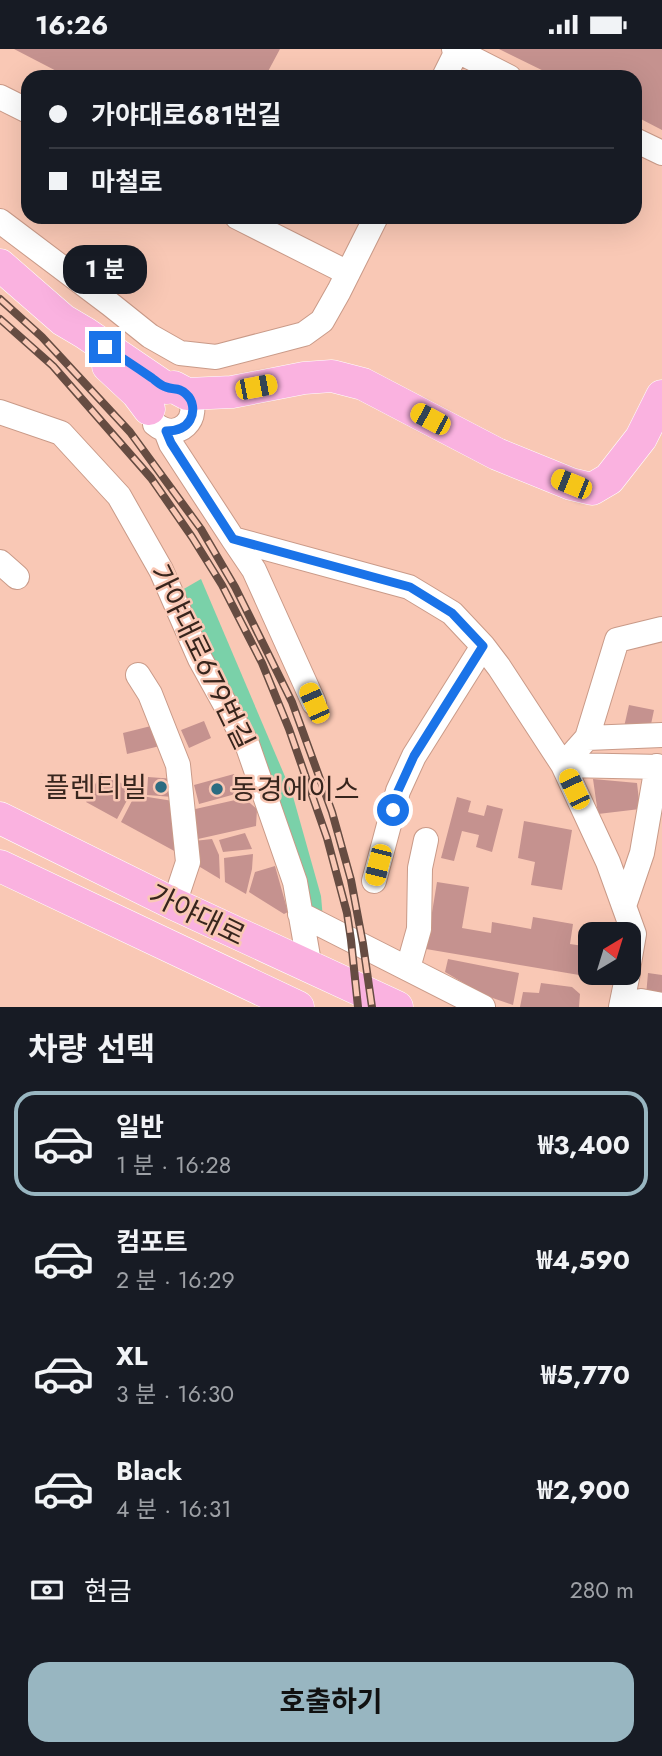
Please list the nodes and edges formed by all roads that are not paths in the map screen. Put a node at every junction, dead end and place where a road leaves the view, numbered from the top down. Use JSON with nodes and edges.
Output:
{"nodes":[{"id":1,"x":455,"y":50,"type":"edge"},
{"id":2,"x":447,"y":70,"type":"edge"},
{"id":3,"x":495,"y":70,"type":"edge"},
{"id":4,"x":0,"y":97,"type":"edge"},
{"id":5,"x":21,"y":108,"type":"edge"},
{"id":6,"x":642,"y":143,"type":"edge"},
{"id":7,"x":662,"y":153,"type":"edge"},
{"id":8,"x":0,"y":221,"type":"edge"},
{"id":9,"x":251,"y":224,"type":"edge"},
{"id":10,"x":372,"y":224,"type":"edge"},
{"id":11,"x":0,"y":265,"type":"edge"},
{"id":12,"x":348,"y":273,"type":"junction"},
{"id":13,"x":662,"y":396,"type":"edge"},
{"id":14,"x":167,"y":405,"type":"junction"},
{"id":15,"x":0,"y":412,"type":"edge"},
{"id":16,"x":233,"y":539,"type":"junction"},
{"id":17,"x":662,"y":629,"type":"edge"},
{"id":18,"x":483,"y":646,"type":"junction"},
{"id":19,"x":138,"y":675,"type":"dead end"},
{"id":20,"x":314,"y":703,"type":"dead end"},
{"id":21,"x":659,"y":727,"type":"edge"},
{"id":22,"x":587,"y":738,"type":"junction"},
{"id":23,"x":563,"y":765,"type":"junction"},
{"id":24,"x":660,"y":766,"type":"edge"},
{"id":25,"x":0,"y":818,"type":"edge"},
{"id":26,"x":426,"y":840,"type":"dead end"},
{"id":27,"x":0,"y":866,"type":"edge"},
{"id":28,"x":374,"y":881,"type":"dead end"},
{"id":29,"x":174,"y":904,"type":"junction"},
{"id":30,"x":624,"y":906,"type":"junction"},
{"id":31,"x":300,"y":914,"type":"junction"},
{"id":32,"x":630,"y":922,"type":"edge"},
{"id":33,"x":193,"y":958,"type":"junction"},
{"id":34,"x":310,"y":968,"type":"junction"},
{"id":35,"x":408,"y":968,"type":"junction"},
{"id":36,"x":634,"y":985,"type":"edge"},
{"id":37,"x":641,"y":1004,"type":"edge"},
{"id":38,"x":260,"y":1006,"type":"edge"},
{"id":39,"x":298,"y":1007,"type":"edge"},
{"id":40,"x":311,"y":1007,"type":"edge"},
{"id":41,"x":397,"y":1007,"type":"edge"},
{"id":42,"x":483,"y":1007,"type":"edge"}],
"edges":[{"from":1,"to":2,"type":"street"},
{"from":1,"to":3,"type":"street"},
{"from":4,"to":5,"type":"street"},
{"from":6,"to":7,"type":"street"},
{"from":8,"to":12,"type":"street"},
{"from":9,"to":12,"type":"street"},
{"from":10,"to":12,"type":"street"},
{"from":11,"to":14,"type":"main road"},
{"from":13,"to":14,"type":"main road"},
{"from":14,"to":16,"type":"street"},
{"from":15,"to":31,"type":"street","name":"가야대로679번길"},
{"from":16,"to":18,"type":"street"},
{"from":16,"to":20,"type":"street"},
{"from":17,"to":22,"type":"street"},
{"from":18,"to":23,"type":"street"},
{"from":18,"to":28,"type":"street"},
{"from":19,"to":29,"type":"street"},
{"from":21,"to":22,"type":"street"},
{"from":22,"to":23,"type":"street"},
{"from":23,"to":24,"type":"street"},
{"from":23,"to":30,"type":"street"},
{"from":24,"to":30,"type":"street"},
{"from":25,"to":29,"type":"main road","name":"가야대로"},
{"from":26,"to":35,"type":"street"},
{"from":27,"to":33,"type":"main road","name":"가야대로"},
{"from":29,"to":34,"type":"main road","name":"가야대로"},
{"from":30,"to":32,"type":"street"},
{"from":31,"to":34,"type":"street","name":"가야대로679번길"},
{"from":31,"to":35,"type":"street"},
{"from":33,"to":38,"type":"main road"},
{"from":33,"to":39,"type":"main road","name":"가야대로"},
{"from":34,"to":40,"type":"main road"},
{"from":34,"to":41,"type":"main road","name":"가야대로"},
{"from":35,"to":42,"type":"street"},
{"from":36,"to":37,"type":"street"}]}
